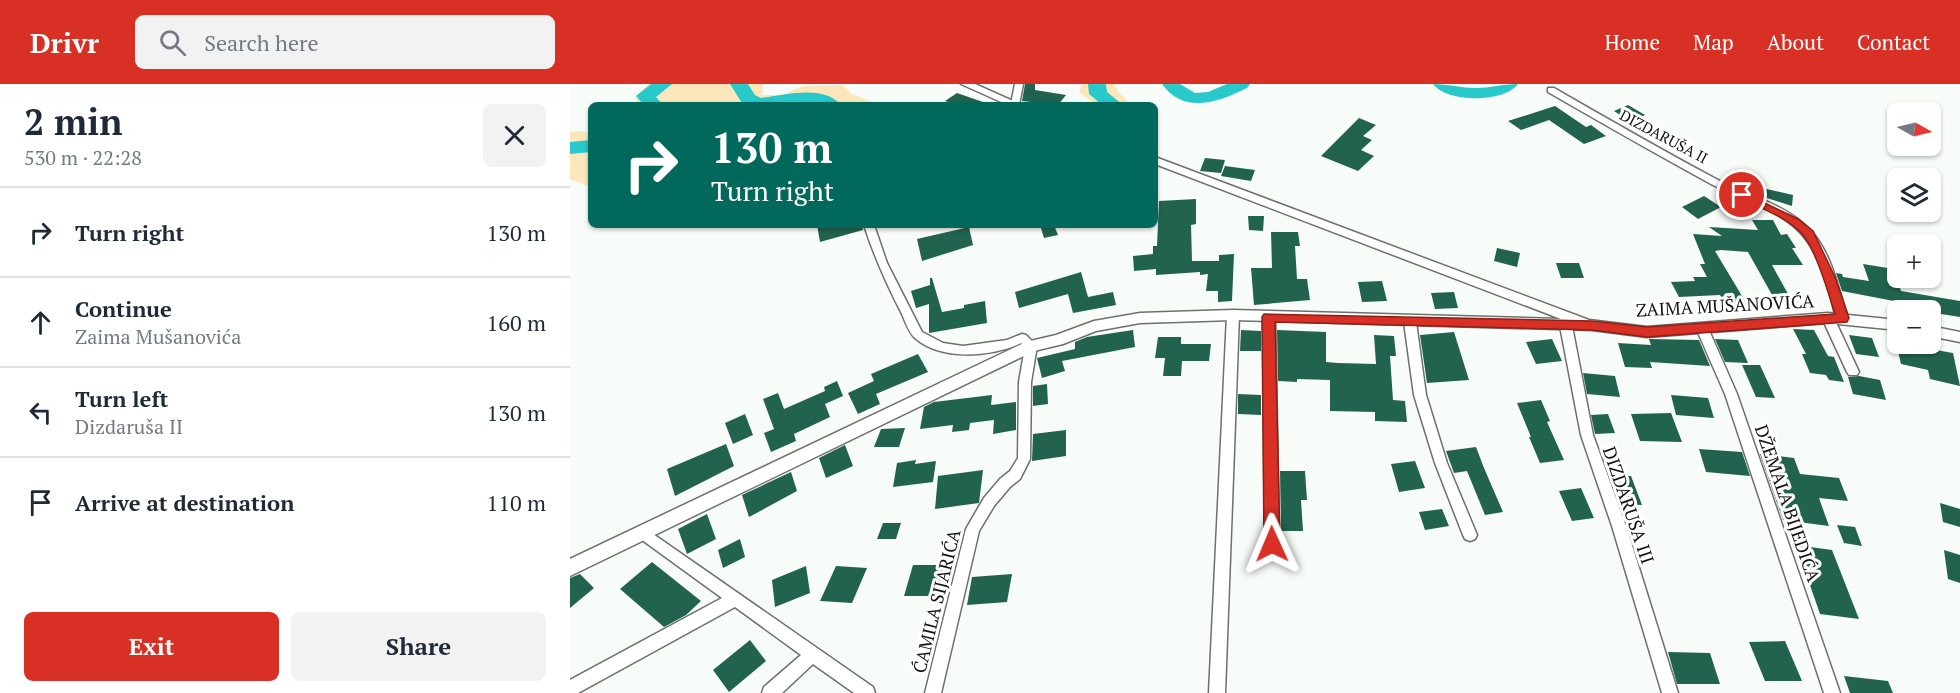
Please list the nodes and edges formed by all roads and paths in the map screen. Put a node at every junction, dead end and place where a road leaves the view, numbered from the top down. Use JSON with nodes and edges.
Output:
{"nodes":[{"id":1,"x":966,"y":84,"type":"edge"},
{"id":2,"x":1019,"y":84,"type":"edge"},
{"id":3,"x":1551,"y":90,"type":"dead end"},
{"id":4,"x":1009,"y":102,"type":"edge"},
{"id":5,"x":1016,"y":102,"type":"edge"},
{"id":6,"x":1158,"y":161,"type":"edge"},
{"id":7,"x":870,"y":228,"type":"edge"},
{"id":8,"x":1233,"y":315,"type":"junction"},
{"id":9,"x":1269,"y":317,"type":"junction"},
{"id":10,"x":1835,"y":318,"type":"junction"},
{"id":11,"x":1410,"y":322,"type":"junction"},
{"id":12,"x":1887,"y":324,"type":"edge"},
{"id":13,"x":1592,"y":325,"type":"junction"},
{"id":14,"x":1566,"y":326,"type":"junction"},
{"id":15,"x":1702,"y":328,"type":"junction"},
{"id":16,"x":1941,"y":333,"type":"edge"},
{"id":17,"x":1960,"y":337,"type":"edge"},
{"id":18,"x":1031,"y":346,"type":"junction"},
{"id":19,"x":1853,"y":372,"type":"dead end"},
{"id":20,"x":643,"y":533,"type":"junction"},
{"id":21,"x":1470,"y":535,"type":"dead end"},
{"id":22,"x":1272,"y":544,"type":"dead end"},
{"id":23,"x":570,"y":568,"type":"edge"},
{"id":24,"x":735,"y":599,"type":"junction"},
{"id":25,"x":813,"y":654,"type":"junction"},
{"id":26,"x":570,"y":689,"type":"edge"},
{"id":27,"x":770,"y":693,"type":"edge"},
{"id":28,"x":867,"y":693,"type":"edge"},
{"id":29,"x":933,"y":693,"type":"edge"},
{"id":30,"x":1218,"y":693,"type":"edge"},
{"id":31,"x":1670,"y":693,"type":"edge"},
{"id":32,"x":1832,"y":693,"type":"edge"}],
"edges":[{"from":1,"to":4,"type":"street"},
{"from":2,"to":5,"type":"street"},
{"from":3,"to":10,"type":"street","name":"DIZDARUŠA II"},
{"from":6,"to":13,"type":"street"},
{"from":7,"to":18,"type":"street"},
{"from":8,"to":9,"type":"street"},
{"from":8,"to":18,"type":"street"},
{"from":8,"to":30,"type":"street"},
{"from":9,"to":11,"type":"street"},
{"from":9,"to":22,"type":"street"},
{"from":10,"to":12,"type":"street","name":"ZAIMA MUŠANOVIĆA"},
{"from":10,"to":15,"type":"street","name":"ZAIMA MUŠANOVIĆA"},
{"from":10,"to":19,"type":"street","name":"DIZDARUŠA II"},
{"from":11,"to":14,"type":"street"},
{"from":11,"to":21,"type":"street"},
{"from":13,"to":14,"type":"street"},
{"from":13,"to":15,"type":"street","name":"ZAIMA MUŠANOVIĆA"},
{"from":14,"to":31,"type":"street","name":"DIZDARUŠA III"},
{"from":15,"to":32,"type":"street","name":"DŽEMALA BIJEDIĆA"},
{"from":16,"to":17,"type":"street"},
{"from":18,"to":20,"type":"street"},
{"from":18,"to":29,"type":"street","name":"ĆAMILA SIJARIĆA"},
{"from":20,"to":23,"type":"street"},
{"from":20,"to":24,"type":"street"},
{"from":24,"to":25,"type":"street"},
{"from":24,"to":26,"type":"street"},
{"from":25,"to":27,"type":"street"},
{"from":25,"to":28,"type":"street"}]}
